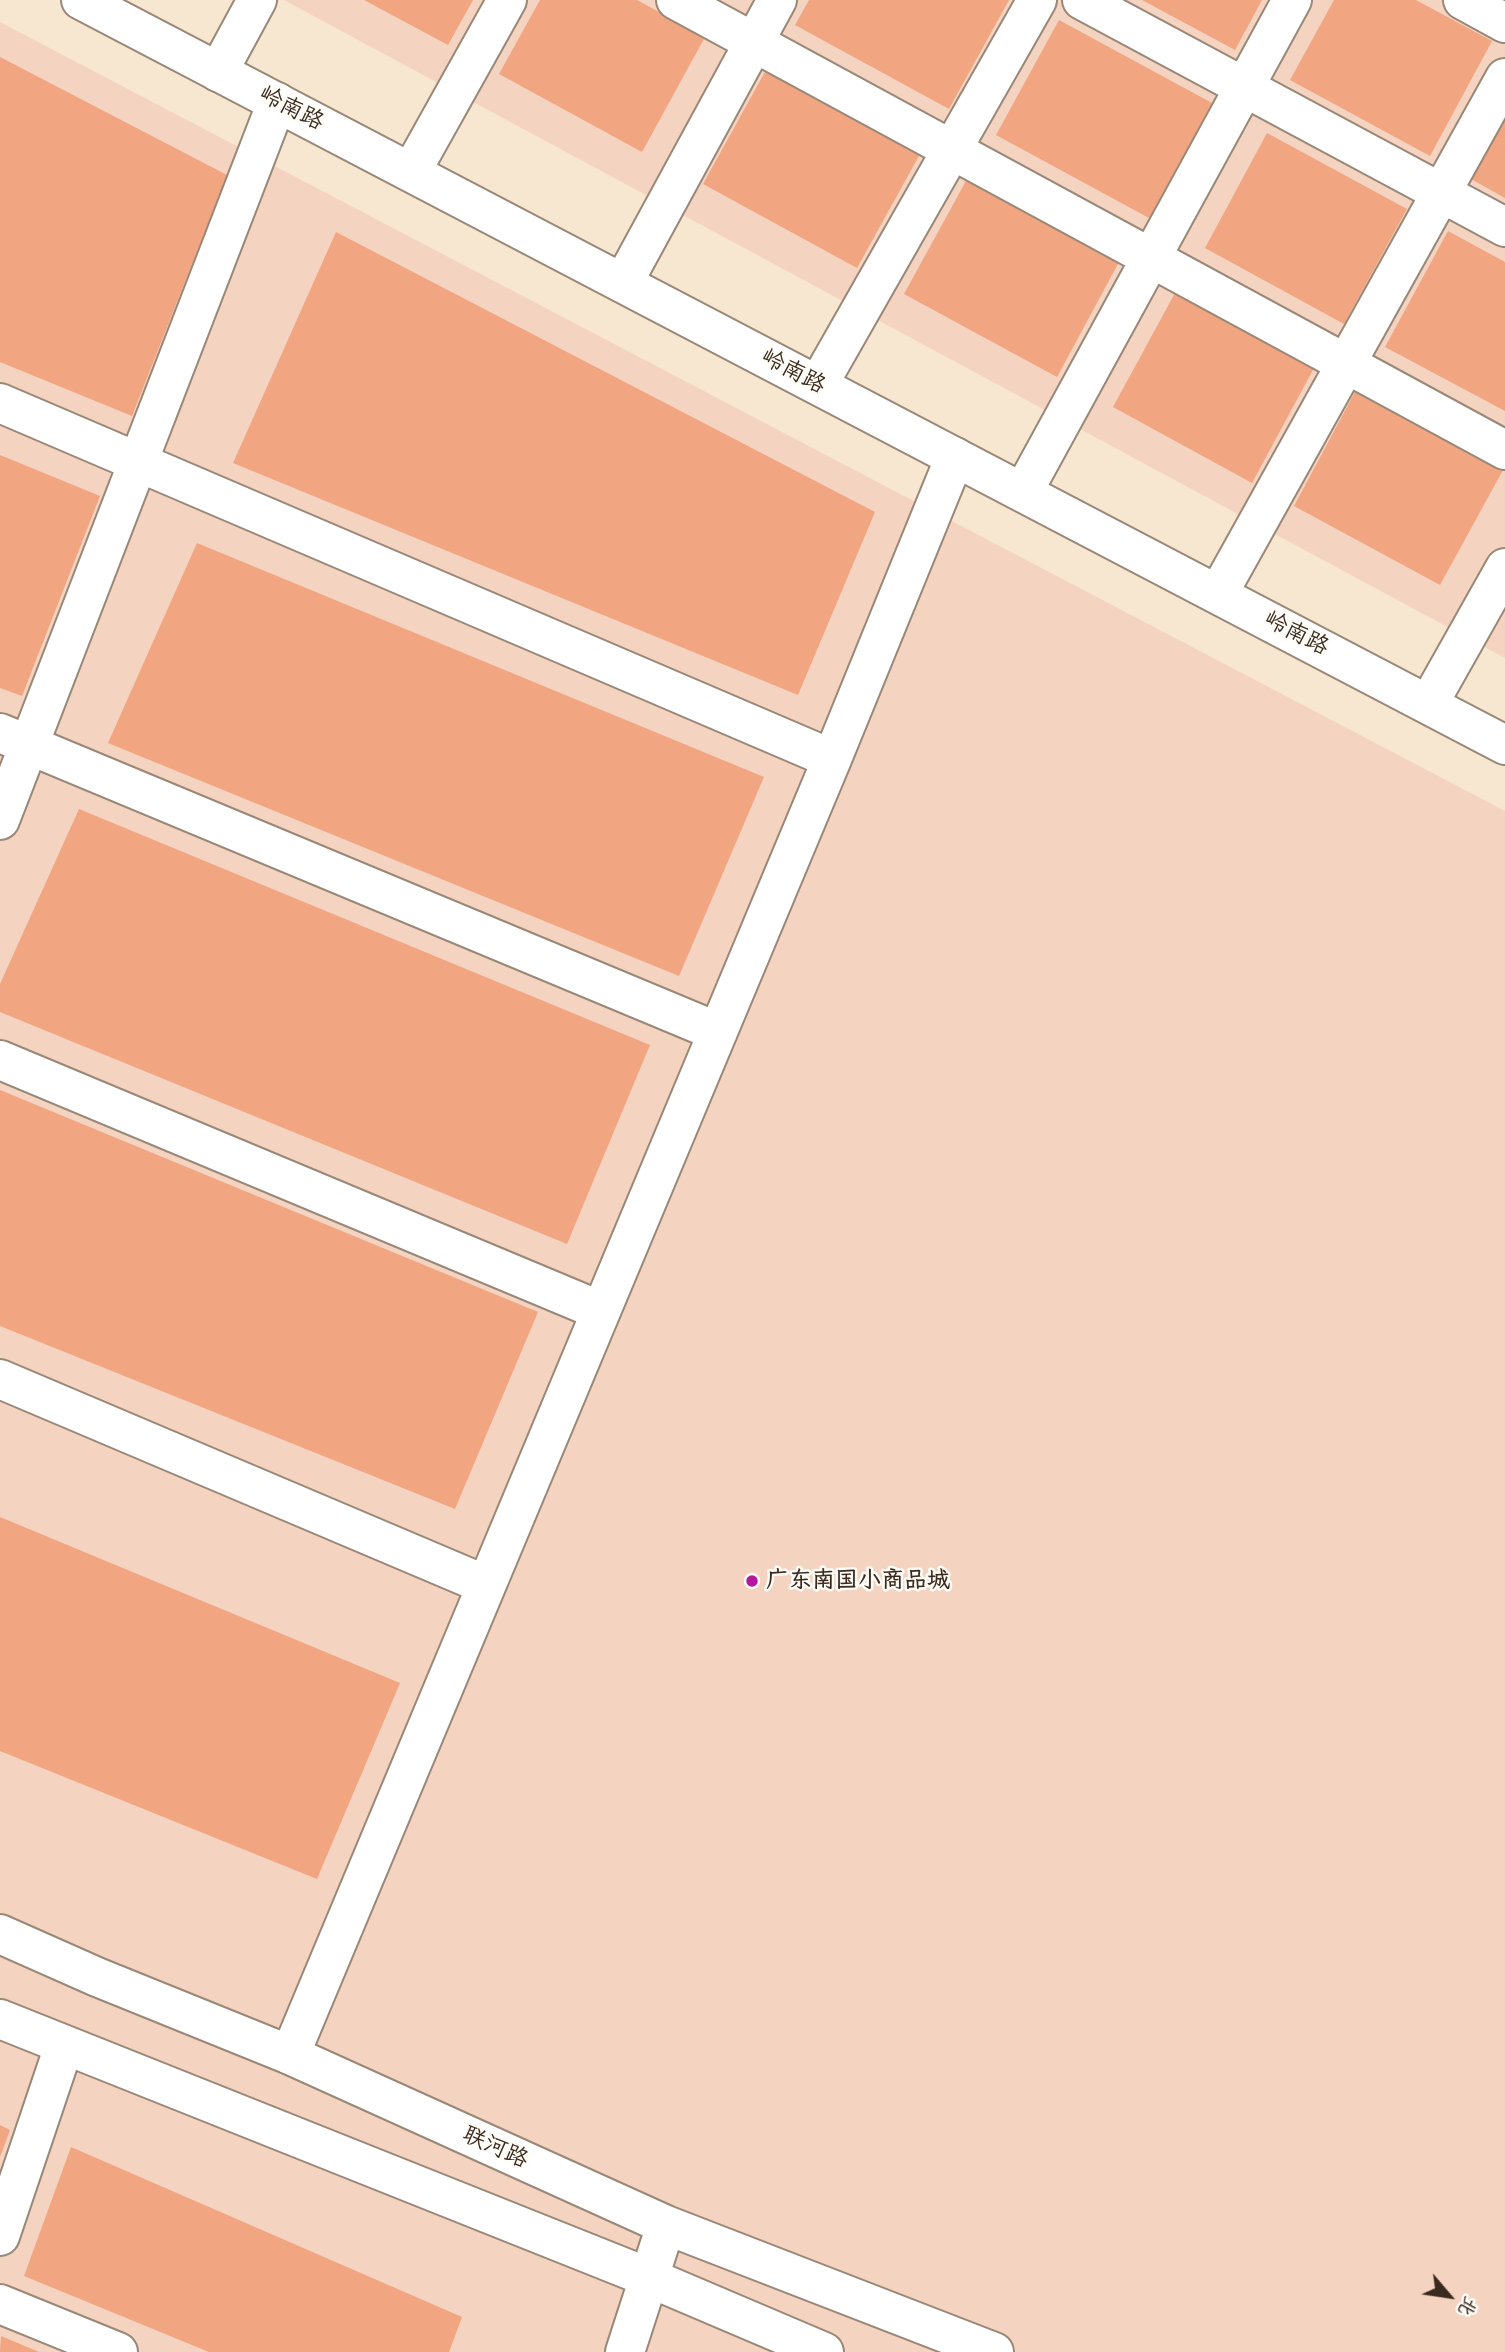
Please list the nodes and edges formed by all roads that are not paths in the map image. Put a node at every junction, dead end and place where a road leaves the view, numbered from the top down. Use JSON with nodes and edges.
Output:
{"nodes":[{"id":1,"x":81,"y":0,"type":"edge"},
{"id":2,"x":257,"y":0,"type":"edge"},
{"id":3,"x":506,"y":0,"type":"edge"},
{"id":4,"x":676,"y":0,"type":"edge"},
{"id":5,"x":777,"y":0,"type":"edge"},
{"id":6,"x":1037,"y":0,"type":"edge"},
{"id":7,"x":1082,"y":0,"type":"edge"},
{"id":8,"x":1293,"y":0,"type":"edge"},
{"id":9,"x":1463,"y":0,"type":"edge"},
{"id":10,"x":1505,"y":23,"type":"edge"},
{"id":11,"x":754,"y":43,"type":"junction"},
{"id":12,"x":218,"y":72,"type":"junction"},
{"id":13,"x":1505,"y":78,"type":"edge"},
{"id":14,"x":1244,"y":88,"type":"junction"},
{"id":15,"x":277,"y":102,"type":"junction"},
{"id":16,"x":952,"y":150,"type":"junction"},
{"id":17,"x":411,"y":172,"type":"junction"},
{"id":18,"x":1441,"y":193,"type":"junction"},
{"id":19,"x":1505,"y":227,"type":"edge"},
{"id":20,"x":1152,"y":258,"type":"junction"},
{"id":21,"x":623,"y":283,"type":"junction"},
{"id":22,"x":1346,"y":363,"type":"junction"},
{"id":23,"x":818,"y":385,"type":"junction"},
{"id":24,"x":0,"y":402,"type":"edge"},
{"id":25,"x":1505,"y":450,"type":"edge"},
{"id":26,"x":956,"y":457,"type":"junction"},
{"id":27,"x":139,"y":462,"type":"junction"},
{"id":28,"x":1023,"y":492,"type":"junction"},
{"id":29,"x":1505,"y":568,"type":"edge"},
{"id":30,"x":1218,"y":594,"type":"junction"},
{"id":31,"x":1429,"y":703,"type":"junction"},
{"id":32,"x":15,"y":739,"type":"edge"},
{"id":33,"x":1505,"y":745,"type":"edge"},
{"id":34,"x":832,"y":759,"type":"junction"},
{"id":35,"x":0,"y":820,"type":"edge"},
{"id":36,"x":718,"y":1032,"type":"junction"},
{"id":37,"x":0,"y":1060,"type":"edge"},
{"id":38,"x":601,"y":1311,"type":"junction"},
{"id":39,"x":0,"y":1379,"type":"edge"},
{"id":40,"x":486,"y":1585,"type":"junction"},
{"id":41,"x":0,"y":1934,"type":"edge"},
{"id":42,"x":0,"y":2019,"type":"edge"},
{"id":43,"x":64,"y":2046,"type":"junction"},
{"id":44,"x":290,"y":2055,"type":"junction"},
{"id":45,"x":666,"y":2225,"type":"junction"},
{"id":46,"x":0,"y":2236,"type":"edge"},
{"id":47,"x":650,"y":2278,"type":"junction"},
{"id":48,"x":0,"y":2304,"type":"edge"},
{"id":49,"x":118,"y":2352,"type":"edge"},
{"id":50,"x":625,"y":2352,"type":"edge"},
{"id":51,"x":824,"y":2352,"type":"edge"},
{"id":52,"x":994,"y":2352,"type":"edge"}],
"edges":[{"from":1,"to":12,"type":"street","name":"岭南路"},
{"from":2,"to":12,"type":"street"},
{"from":3,"to":17,"type":"street"},
{"from":4,"to":11,"type":"street"},
{"from":5,"to":11,"type":"street"},
{"from":6,"to":16,"type":"street"},
{"from":7,"to":14,"type":"street"},
{"from":8,"to":14,"type":"street"},
{"from":9,"to":10,"type":"street"},
{"from":11,"to":16,"type":"street"},
{"from":11,"to":21,"type":"street"},
{"from":12,"to":15,"type":"street","name":"岭南路"},
{"from":13,"to":18,"type":"street"},
{"from":14,"to":18,"type":"street"},
{"from":14,"to":20,"type":"street"},
{"from":15,"to":17,"type":"street","name":"岭南路"},
{"from":15,"to":27,"type":"street"},
{"from":16,"to":20,"type":"street"},
{"from":16,"to":23,"type":"street"},
{"from":17,"to":21,"type":"street","name":"岭南路"},
{"from":18,"to":19,"type":"street"},
{"from":18,"to":22,"type":"street"},
{"from":20,"to":22,"type":"street"},
{"from":20,"to":28,"type":"street"},
{"from":21,"to":23,"type":"street","name":"岭南路"},
{"from":22,"to":25,"type":"street"},
{"from":22,"to":30,"type":"street"},
{"from":23,"to":26,"type":"street","name":"岭南路"},
{"from":24,"to":27,"type":"street"},
{"from":26,"to":28,"type":"street","name":"岭南路"},
{"from":26,"to":34,"type":"street"},
{"from":27,"to":32,"type":"street"},
{"from":27,"to":34,"type":"street"},
{"from":28,"to":30,"type":"street","name":"岭南路"},
{"from":29,"to":31,"type":"street"},
{"from":30,"to":31,"type":"street","name":"岭南路"},
{"from":31,"to":33,"type":"street","name":"岭南路"},
{"from":32,"to":35,"type":"street"},
{"from":32,"to":36,"type":"street"},
{"from":34,"to":36,"type":"street"},
{"from":36,"to":38,"type":"street"},
{"from":37,"to":38,"type":"street"},
{"from":38,"to":40,"type":"street"},
{"from":39,"to":40,"type":"street"},
{"from":40,"to":44,"type":"street"},
{"from":41,"to":44,"type":"street","name":"联河路"},
{"from":42,"to":43,"type":"street"},
{"from":43,"to":46,"type":"street"},
{"from":43,"to":47,"type":"street"},
{"from":44,"to":45,"type":"street","name":"联河路"},
{"from":45,"to":47,"type":"street"},
{"from":45,"to":52,"type":"street","name":"联河路"},
{"from":47,"to":50,"type":"street"},
{"from":47,"to":51,"type":"street"},
{"from":48,"to":49,"type":"street"}]}
